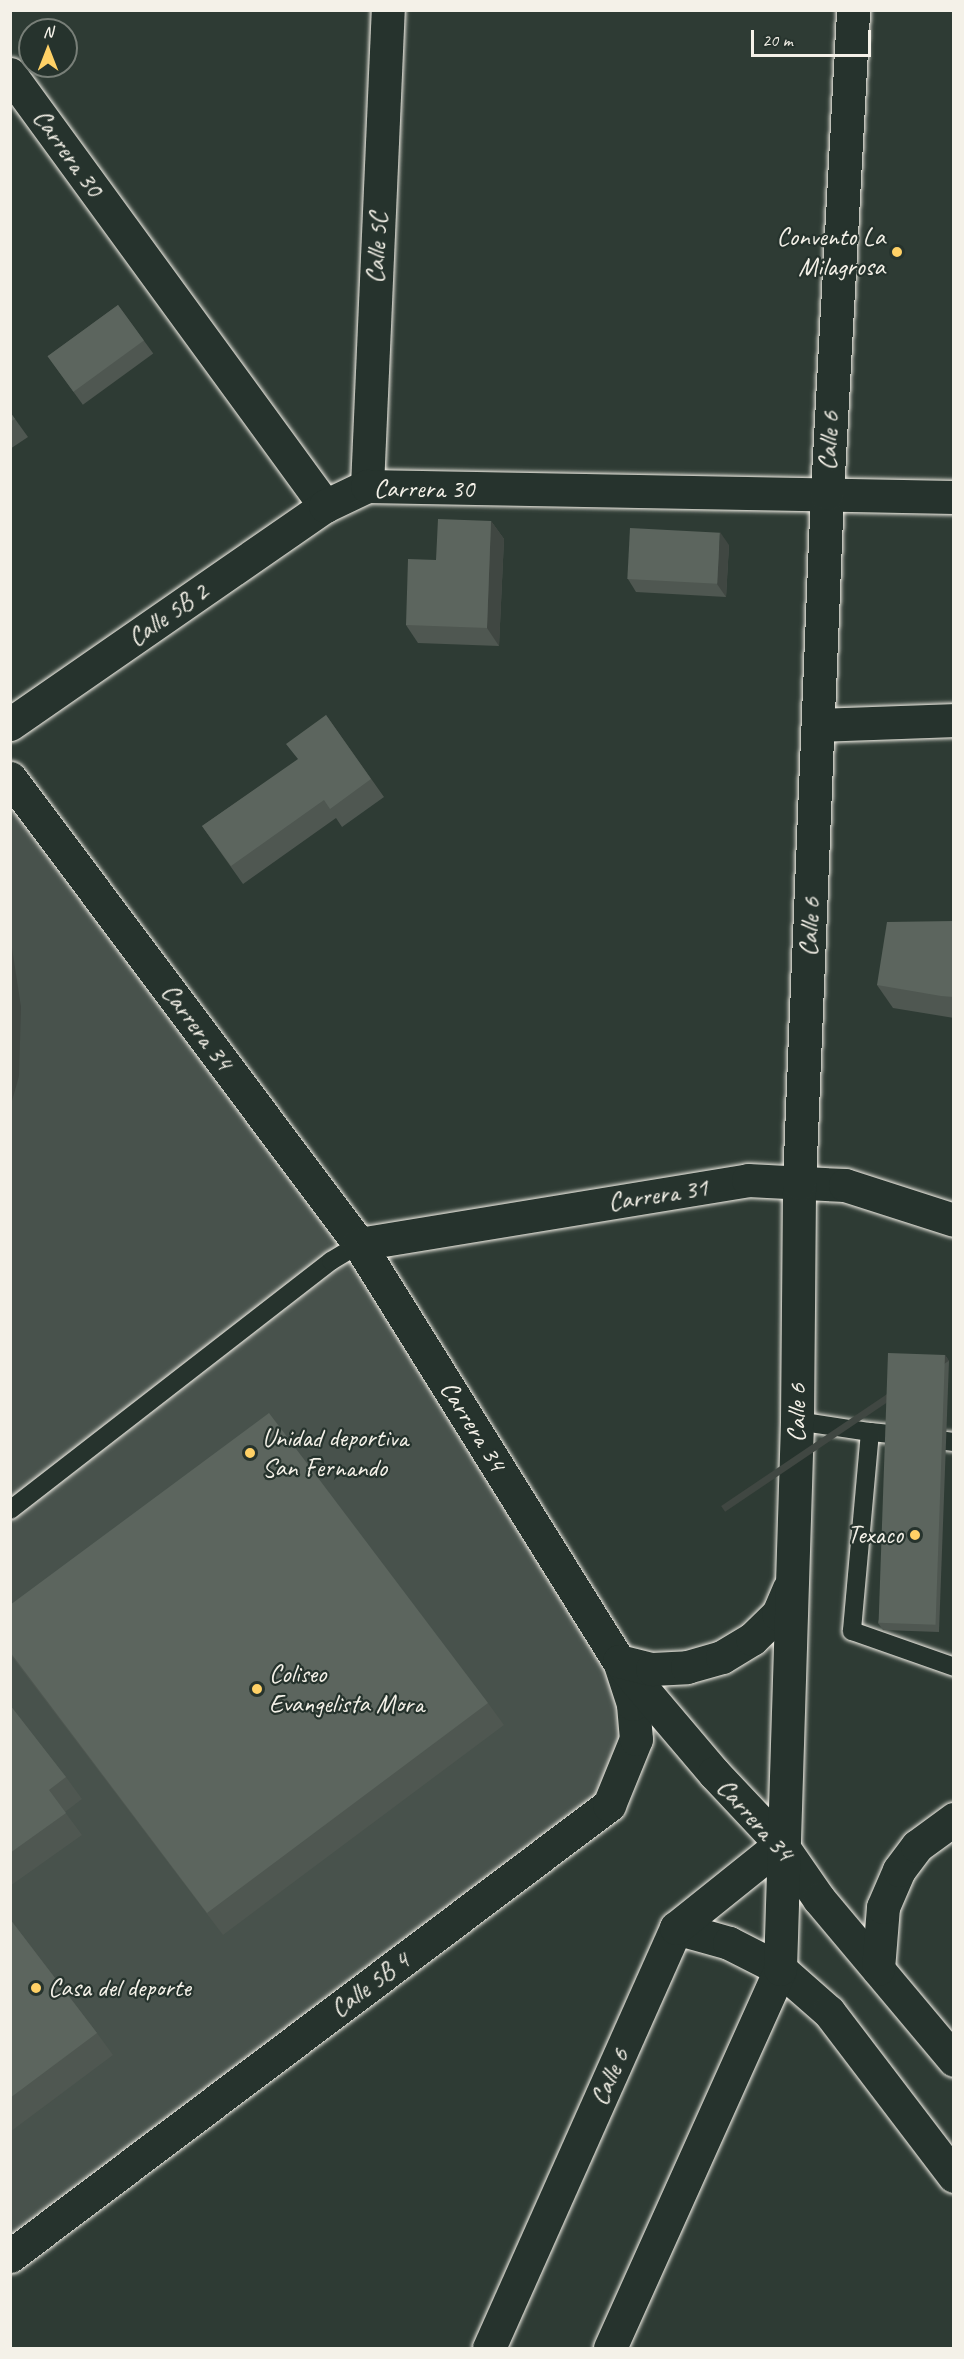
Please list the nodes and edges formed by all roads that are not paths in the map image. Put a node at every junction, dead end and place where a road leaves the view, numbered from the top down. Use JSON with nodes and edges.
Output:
{"nodes":[{"id":1,"x":388,"y":10,"type":"edge"},
{"id":2,"x":853,"y":10,"type":"edge"},
{"id":3,"x":10,"y":74,"type":"edge"},
{"id":4,"x":367,"y":486,"type":"junction"},
{"id":5,"x":827,"y":493,"type":"junction"},
{"id":6,"x":954,"y":497,"type":"edge"},
{"id":7,"x":325,"y":506,"type":"junction"},
{"id":8,"x":954,"y":720,"type":"edge"},
{"id":9,"x":10,"y":724,"type":"edge"},
{"id":10,"x":819,"y":725,"type":"junction"},
{"id":11,"x":10,"y":778,"type":"edge"},
{"id":12,"x":799,"y":1183,"type":"junction"},
{"id":13,"x":954,"y":1220,"type":"edge"},
{"id":14,"x":359,"y":1244,"type":"junction"},
{"id":15,"x":797,"y":1421,"type":"junction"},
{"id":16,"x":870,"y":1432,"type":"junction"},
{"id":17,"x":890,"y":1434,"type":"edge"},
{"id":18,"x":10,"y":1510,"type":"edge"},
{"id":19,"x":791,"y":1584,"type":"junction"},
{"id":20,"x":619,"y":1661,"type":"junction"},
{"id":21,"x":954,"y":1667,"type":"edge"},
{"id":22,"x":954,"y":1819,"type":"edge"},
{"id":23,"x":781,"y":1844,"type":"junction"},
{"id":24,"x":676,"y":1928,"type":"junction"},
{"id":25,"x":780,"y":1969,"type":"junction"},
{"id":26,"x":878,"y":1969,"type":"junction"},
{"id":27,"x":954,"y":2060,"type":"edge"},
{"id":28,"x":954,"y":2176,"type":"edge"},
{"id":29,"x":10,"y":2256,"type":"edge"},
{"id":30,"x":489,"y":2349,"type":"edge"},
{"id":31,"x":610,"y":2349,"type":"edge"}],
"edges":[{"from":1,"to":4,"type":"street","name":"Calle 5C"},
{"from":2,"to":5,"type":"street","name":"Calle 6"},
{"from":3,"to":7,"type":"street","name":"Carrera 30"},
{"from":4,"to":5,"type":"street","name":"Carrera 30"},
{"from":4,"to":7,"type":"street","name":"Carrera 30"},
{"from":5,"to":6,"type":"street","name":"Carrera 30"},
{"from":5,"to":10,"type":"street","name":"Calle 6"},
{"from":7,"to":9,"type":"street","name":"Calle 5B 2"},
{"from":8,"to":10,"type":"street"},
{"from":10,"to":12,"type":"street","name":"Calle 6"},
{"from":11,"to":14,"type":"street","name":"Carrera 34"},
{"from":12,"to":13,"type":"street","name":"Carrera 31"},
{"from":12,"to":14,"type":"street","name":"Carrera 31"},
{"from":12,"to":15,"type":"street","name":"Calle 6"},
{"from":14,"to":18,"type":"lane"},
{"from":14,"to":20,"type":"street","name":"Carrera 34"},
{"from":15,"to":16,"type":"lane"},
{"from":15,"to":19,"type":"street","name":"Calle 6"},
{"from":16,"to":17,"type":"lane"},
{"from":16,"to":21,"type":"lane"},
{"from":19,"to":20,"type":"street"},
{"from":19,"to":23,"type":"street","name":"Calle 6"},
{"from":20,"to":23,"type":"street","name":"Carrera 34"},
{"from":20,"to":29,"type":"street","name":"Calle 5B 4"},
{"from":22,"to":26,"type":"street"},
{"from":23,"to":24,"type":"street","name":"Calle 6"},
{"from":23,"to":25,"type":"street","name":"Calle 6"},
{"from":23,"to":26,"type":"street","name":"Carrera 34"},
{"from":24,"to":25,"type":"street"},
{"from":24,"to":30,"type":"street","name":"Calle 6"},
{"from":25,"to":28,"type":"street"},
{"from":25,"to":31,"type":"street","name":"Calle 6"},
{"from":26,"to":27,"type":"street","name":"Carrera 34"}]}
